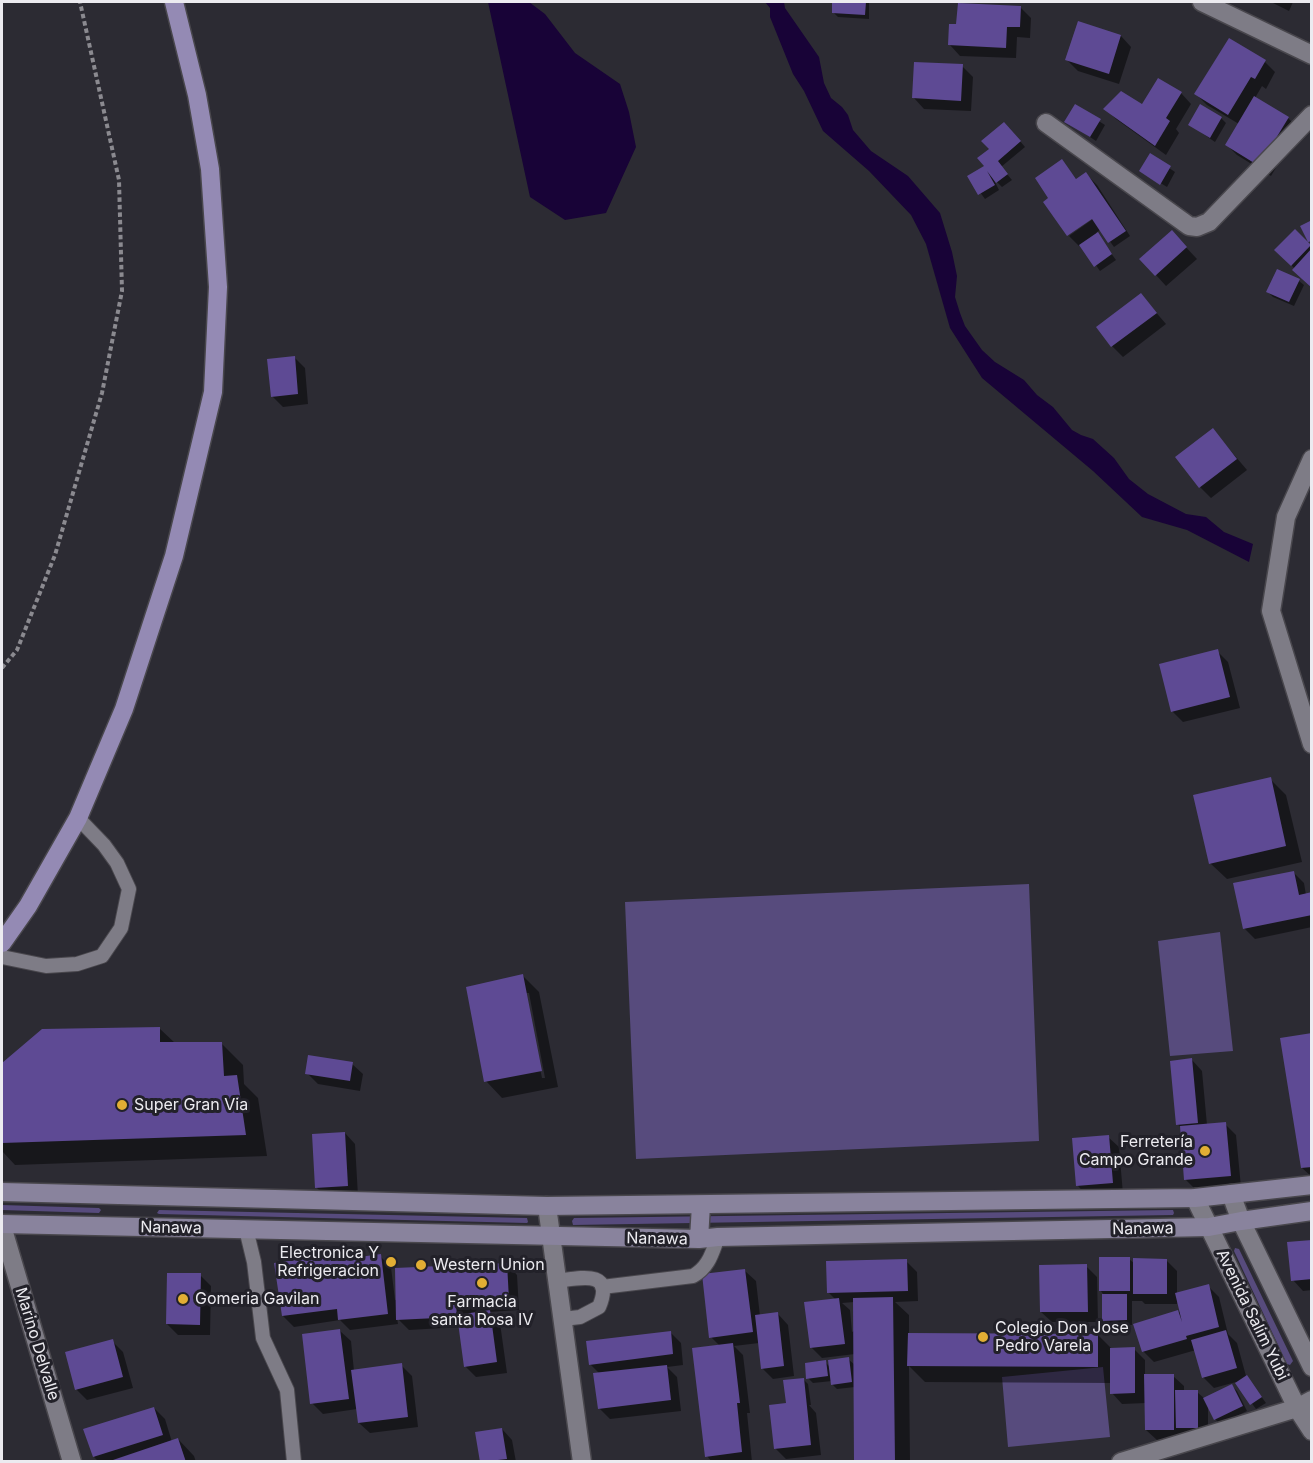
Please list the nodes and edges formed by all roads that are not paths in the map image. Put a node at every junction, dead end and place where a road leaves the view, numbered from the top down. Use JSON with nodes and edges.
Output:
{"nodes":[{"id":1,"x":174,"y":2,"type":"edge"},
{"id":2,"x":1202,"y":2,"type":"edge"},
{"id":3,"x":1311,"y":55,"type":"edge"},
{"id":4,"x":1311,"y":115,"type":"edge"},
{"id":5,"x":1046,"y":123,"type":"dead end"},
{"id":6,"x":1311,"y":459,"type":"edge"},
{"id":7,"x":1311,"y":744,"type":"edge"},
{"id":8,"x":78,"y":818,"type":"junction"},
{"id":9,"x":2,"y":943,"type":"edge"},
{"id":10,"x":2,"y":957,"type":"edge"},
{"id":11,"x":1311,"y":1185,"type":"edge"},
{"id":12,"x":2,"y":1192,"type":"edge"},
{"id":13,"x":1231,"y":1194,"type":"junction"},
{"id":14,"x":135,"y":1196,"type":"junction"},
{"id":15,"x":1195,"y":1198,"type":"junction"},
{"id":16,"x":365,"y":1202,"type":"junction"},
{"id":17,"x":701,"y":1205,"type":"junction"},
{"id":18,"x":547,"y":1206,"type":"junction"},
{"id":19,"x":1311,"y":1211,"type":"edge"},
{"id":20,"x":1241,"y":1221,"type":"junction"},
{"id":21,"x":2,"y":1225,"type":"edge"},
{"id":22,"x":130,"y":1227,"type":"junction"},
{"id":23,"x":1209,"y":1227,"type":"junction"},
{"id":24,"x":246,"y":1229,"type":"junction"},
{"id":25,"x":362,"y":1232,"type":"junction"},
{"id":26,"x":551,"y":1236,"type":"junction"},
{"id":27,"x":717,"y":1237,"type":"junction"},
{"id":28,"x":699,"y":1239,"type":"junction"},
{"id":29,"x":557,"y":1281,"type":"junction"},
{"id":30,"x":602,"y":1287,"type":"junction"},
{"id":31,"x":563,"y":1319,"type":"junction"},
{"id":32,"x":1311,"y":1367,"type":"edge"},
{"id":33,"x":1304,"y":1404,"type":"edge"},
{"id":34,"x":1311,"y":1431,"type":"edge"},
{"id":35,"x":72,"y":1461,"type":"edge"},
{"id":36,"x":294,"y":1461,"type":"edge"},
{"id":37,"x":582,"y":1461,"type":"edge"},
{"id":38,"x":1121,"y":1461,"type":"edge"}],
"edges":[{"from":1,"to":8,"type":"main road"},
{"from":2,"to":3,"type":"street"},
{"from":4,"to":5,"type":"street"},
{"from":6,"to":7,"type":"street"},
{"from":8,"to":9,"type":"main road"},
{"from":8,"to":10,"type":"lane"},
{"from":11,"to":13,"type":"main road","name":"Nanawa"},
{"from":12,"to":14,"type":"main road","name":"Nanawa"},
{"from":13,"to":15,"type":"main road","name":"Nanawa"},
{"from":13,"to":20,"type":"street","name":"Avenida Salim Yubi"},
{"from":14,"to":16,"type":"main road","name":"Nanawa"},
{"from":14,"to":22,"type":"main road"},
{"from":15,"to":17,"type":"main road","name":"Nanawa"},
{"from":15,"to":23,"type":"street","name":"Avenida Salim Yubi"},
{"from":16,"to":18,"type":"main road","name":"Nanawa"},
{"from":16,"to":25,"type":"main road"},
{"from":17,"to":18,"type":"main road","name":"Nanawa"},
{"from":17,"to":28,"type":"main road"},
{"from":18,"to":26,"type":"street"},
{"from":19,"to":20,"type":"main road","name":"Nanawa"},
{"from":20,"to":23,"type":"main road","name":"Nanawa"},
{"from":20,"to":32,"type":"street","name":"Avenida Salim Yubi"},
{"from":21,"to":22,"type":"main road","name":"Nanawa"},
{"from":21,"to":35,"type":"street","name":"Marino Delvalle"},
{"from":22,"to":24,"type":"main road","name":"Nanawa"},
{"from":23,"to":27,"type":"main road","name":"Nanawa"},
{"from":23,"to":33,"type":"street","name":"Avenida Salim Yubi"},
{"from":24,"to":25,"type":"main road","name":"Nanawa"},
{"from":24,"to":36,"type":"lane"},
{"from":25,"to":26,"type":"main road","name":"Nanawa"},
{"from":26,"to":28,"type":"main road","name":"Nanawa"},
{"from":26,"to":29,"type":"street"},
{"from":27,"to":28,"type":"main road","name":"Nanawa"},
{"from":27,"to":30,"type":"lane"},
{"from":29,"to":30,"type":"lane"},
{"from":29,"to":31,"type":"street"},
{"from":30,"to":31,"type":"lane"},
{"from":31,"to":37,"type":"street"},
{"from":33,"to":34,"type":"street","name":"Avenida Salim Yubi"},
{"from":33,"to":38,"type":"street"}]}
